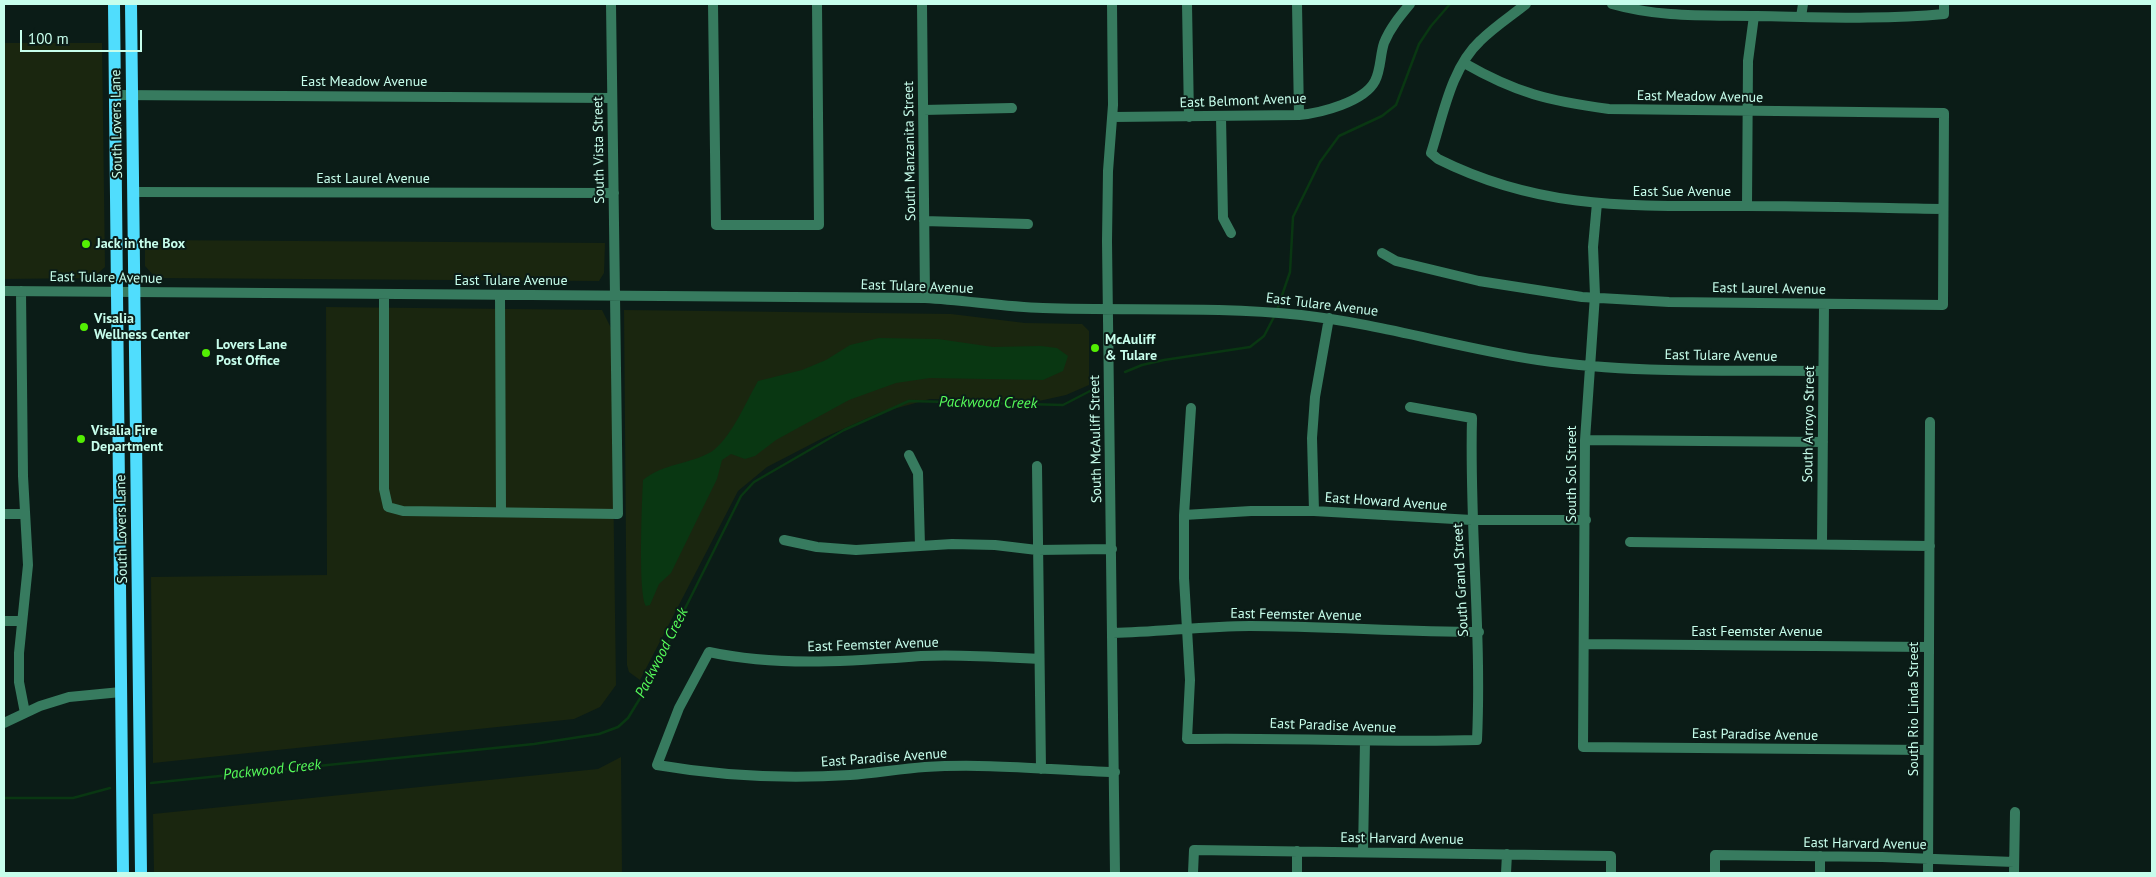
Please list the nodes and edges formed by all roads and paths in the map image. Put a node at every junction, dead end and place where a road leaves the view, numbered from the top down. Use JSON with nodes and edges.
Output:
{"nodes":[{"id":1,"x":114,"y":4,"type":"edge"},
{"id":2,"x":130,"y":4,"type":"edge"},
{"id":3,"x":611,"y":4,"type":"edge"},
{"id":4,"x":713,"y":4,"type":"edge"},
{"id":5,"x":817,"y":4,"type":"edge"},
{"id":6,"x":922,"y":4,"type":"edge"},
{"id":7,"x":1112,"y":4,"type":"edge"},
{"id":8,"x":1187,"y":4,"type":"edge"},
{"id":9,"x":1297,"y":4,"type":"edge"},
{"id":10,"x":1410,"y":4,"type":"edge"},
{"id":11,"x":1526,"y":4,"type":"edge"},
{"id":12,"x":1612,"y":4,"type":"edge"},
{"id":13,"x":1687,"y":4,"type":"edge"},
{"id":14,"x":1803,"y":4,"type":"edge"},
{"id":15,"x":1944,"y":9,"type":"edge"},
{"id":16,"x":1685,"y":15,"type":"junction"},
{"id":17,"x":1754,"y":16,"type":"junction"},
{"id":18,"x":1801,"y":17,"type":"junction"},
{"id":19,"x":1464,"y":63,"type":"junction"},
{"id":20,"x":115,"y":95,"type":"junction"},
{"id":21,"x":132,"y":95,"type":"junction"},
{"id":22,"x":612,"y":98,"type":"junction"},
{"id":23,"x":1012,"y":108,"type":"dead end"},
{"id":24,"x":923,"y":110,"type":"junction"},
{"id":25,"x":1747,"y":112,"type":"junction"},
{"id":26,"x":1299,"y":115,"type":"junction"},
{"id":27,"x":1113,"y":117,"type":"junction"},
{"id":28,"x":1188,"y":117,"type":"junction"},
{"id":29,"x":1221,"y":117,"type":"junction"},
{"id":30,"x":133,"y":192,"type":"junction"},
{"id":31,"x":614,"y":193,"type":"junction"},
{"id":32,"x":1597,"y":203,"type":"junction"},
{"id":33,"x":1747,"y":206,"type":"junction"},
{"id":34,"x":1943,"y":209,"type":"junction"},
{"id":35,"x":924,"y":221,"type":"junction"},
{"id":36,"x":1028,"y":224,"type":"dead end"},
{"id":37,"x":1231,"y":233,"type":"dead end"},
{"id":38,"x":1382,"y":253,"type":"dead end"},
{"id":39,"x":4,"y":291,"type":"edge"},
{"id":40,"x":21,"y":291,"type":"junction"},
{"id":41,"x":118,"y":292,"type":"junction"},
{"id":42,"x":133,"y":292,"type":"junction"},
{"id":43,"x":384,"y":294,"type":"junction"},
{"id":44,"x":500,"y":295,"type":"junction"},
{"id":45,"x":615,"y":296,"type":"junction"},
{"id":46,"x":925,"y":298,"type":"junction"},
{"id":47,"x":1595,"y":298,"type":"junction"},
{"id":48,"x":1824,"y":304,"type":"junction"},
{"id":49,"x":1108,"y":308,"type":"junction"},
{"id":50,"x":1328,"y":318,"type":"junction"},
{"id":51,"x":1589,"y":366,"type":"junction"},
{"id":52,"x":1823,"y":371,"type":"junction"},
{"id":53,"x":1410,"y":407,"type":"dead end"},
{"id":54,"x":1190,"y":408,"type":"dead end"},
{"id":55,"x":1930,"y":422,"type":"dead end"},
{"id":56,"x":1585,"y":440,"type":"junction"},
{"id":57,"x":1823,"y":442,"type":"junction"},
{"id":58,"x":909,"y":456,"type":"dead end"},
{"id":59,"x":1037,"y":466,"type":"dead end"},
{"id":60,"x":1314,"y":511,"type":"junction"},
{"id":61,"x":501,"y":512,"type":"junction"},
{"id":62,"x":4,"y":514,"type":"edge"},
{"id":63,"x":24,"y":514,"type":"junction"},
{"id":64,"x":1184,"y":515,"type":"junction"},
{"id":65,"x":1472,"y":520,"type":"junction"},
{"id":66,"x":1586,"y":520,"type":"junction"},
{"id":67,"x":784,"y":540,"type":"dead end"},
{"id":68,"x":1630,"y":542,"type":"dead end"},
{"id":69,"x":1822,"y":544,"type":"junction"},
{"id":70,"x":920,"y":546,"type":"junction"},
{"id":71,"x":1930,"y":546,"type":"junction"},
{"id":72,"x":1112,"y":549,"type":"junction"},
{"id":73,"x":1037,"y":550,"type":"junction"},
{"id":74,"x":4,"y":621,"type":"edge"},
{"id":75,"x":22,"y":621,"type":"junction"},
{"id":76,"x":1188,"y":630,"type":"junction"},
{"id":77,"x":1479,"y":632,"type":"junction"},
{"id":78,"x":1113,"y":633,"type":"junction"},
{"id":79,"x":1585,"y":644,"type":"junction"},
{"id":80,"x":1928,"y":647,"type":"junction"},
{"id":81,"x":1039,"y":659,"type":"junction"},
{"id":82,"x":122,"y":692,"type":"junction"},
{"id":83,"x":25,"y":713,"type":"junction"},
{"id":84,"x":4,"y":723,"type":"edge"},
{"id":85,"x":1478,"y":740,"type":"joint"},
{"id":86,"x":1365,"y":741,"type":"junction"},
{"id":87,"x":1584,"y":747,"type":"joint"},
{"id":88,"x":1927,"y":750,"type":"junction"},
{"id":89,"x":657,"y":765,"type":"joint"},
{"id":90,"x":1041,"y":769,"type":"junction"},
{"id":91,"x":1115,"y":772,"type":"junction"},
{"id":92,"x":2015,"y":812,"type":"dead end"},
{"id":93,"x":1297,"y":851,"type":"junction"},
{"id":94,"x":1363,"y":852,"type":"junction"},
{"id":95,"x":1507,"y":854,"type":"junction"},
{"id":96,"x":1820,"y":856,"type":"junction"},
{"id":97,"x":1928,"y":859,"type":"junction"},
{"id":98,"x":2014,"y":862,"type":"junction"},
{"id":99,"x":123,"y":873,"type":"edge"},
{"id":100,"x":141,"y":873,"type":"edge"},
{"id":101,"x":1115,"y":873,"type":"edge"},
{"id":102,"x":1193,"y":873,"type":"edge"},
{"id":103,"x":1297,"y":873,"type":"edge"},
{"id":104,"x":1506,"y":873,"type":"edge"},
{"id":105,"x":1611,"y":873,"type":"edge"},
{"id":106,"x":1716,"y":873,"type":"edge"},
{"id":107,"x":1820,"y":873,"type":"edge"},
{"id":108,"x":1928,"y":873,"type":"edge"},
{"id":109,"x":2014,"y":873,"type":"edge"}],
"edges":[{"from":1,"to":20,"type":"main road","name":"South Lovers Lane"},
{"from":2,"to":21,"type":"main road","name":"South Lovers Lane"},
{"from":3,"to":22,"type":"street","name":"South Vista Street"},
{"from":4,"to":5,"type":"street"},
{"from":6,"to":24,"type":"street","name":"South Manzanita Street"},
{"from":7,"to":27,"type":"street","name":"South McAuliff Street"},
{"from":8,"to":28,"type":"street"},
{"from":9,"to":26,"type":"street"},
{"from":10,"to":26,"type":"street","name":"East Belmont Avenue"},
{"from":11,"to":19,"type":"street"},
{"from":12,"to":16,"type":"street"},
{"from":13,"to":16,"type":"street"},
{"from":14,"to":18,"type":"street"},
{"from":15,"to":18,"type":"street"},
{"from":16,"to":17,"type":"street"},
{"from":17,"to":18,"type":"street"},
{"from":17,"to":25,"type":"street"},
{"from":19,"to":25,"type":"street","name":"East Meadow Avenue"},
{"from":19,"to":32,"type":"street","name":"East Sue Avenue"},
{"from":20,"to":21,"type":"street","name":"East Meadow Avenue"},
{"from":20,"to":41,"type":"main road","name":"South Lovers Lane"},
{"from":21,"to":22,"type":"street","name":"East Meadow Avenue"},
{"from":21,"to":30,"type":"main road","name":"South Lovers Lane"},
{"from":22,"to":31,"type":"street","name":"South Vista Street"},
{"from":23,"to":24,"type":"street"},
{"from":24,"to":35,"type":"street","name":"South Manzanita Street"},
{"from":25,"to":33,"type":"street"},
{"from":25,"to":34,"type":"street","name":"East Meadow Avenue"},
{"from":26,"to":29,"type":"street","name":"East Belmont Avenue"},
{"from":27,"to":28,"type":"street","name":"East Belmont Avenue"},
{"from":27,"to":49,"type":"street","name":"South McAuliff Street"},
{"from":28,"to":29,"type":"street","name":"East Belmont Avenue"},
{"from":29,"to":37,"type":"street"},
{"from":30,"to":31,"type":"street","name":"East Laurel Avenue"},
{"from":30,"to":42,"type":"main road","name":"South Lovers Lane"},
{"from":31,"to":45,"type":"street","name":"South Vista Street"},
{"from":32,"to":33,"type":"street","name":"East Sue Avenue"},
{"from":32,"to":47,"type":"street","name":"South Sol Street"},
{"from":33,"to":34,"type":"street","name":"East Sue Avenue"},
{"from":34,"to":48,"type":"street","name":"East Laurel Avenue"},
{"from":35,"to":36,"type":"street"},
{"from":35,"to":46,"type":"street","name":"South Manzanita Street"},
{"from":38,"to":47,"type":"street","name":"East Laurel Avenue"},
{"from":39,"to":40,"type":"street","name":"East Tulare Avenue"},
{"from":40,"to":41,"type":"street","name":"East Tulare Avenue"},
{"from":40,"to":63,"type":"street"},
{"from":41,"to":42,"type":"street","name":"East Tulare Avenue"},
{"from":41,"to":82,"type":"main road","name":"South Lovers Lane"},
{"from":42,"to":43,"type":"street","name":"East Tulare Avenue"},
{"from":42,"to":100,"type":"main road","name":"South Lovers Lane"},
{"from":43,"to":44,"type":"street","name":"East Tulare Avenue"},
{"from":43,"to":61,"type":"street"},
{"from":44,"to":45,"type":"street","name":"East Tulare Avenue"},
{"from":44,"to":61,"type":"street"},
{"from":45,"to":46,"type":"street","name":"East Tulare Avenue"},
{"from":45,"to":61,"type":"street","name":"South Vista Street"},
{"from":46,"to":49,"type":"street","name":"East Tulare Avenue"},
{"from":47,"to":48,"type":"street","name":"East Laurel Avenue"},
{"from":47,"to":51,"type":"street","name":"South Sol Street"},
{"from":48,"to":52,"type":"street","name":"South Arroyo Street"},
{"from":49,"to":50,"type":"street","name":"East Tulare Avenue"},
{"from":49,"to":72,"type":"street","name":"South McAuliff Street"},
{"from":50,"to":51,"type":"street","name":"East Tulare Avenue"},
{"from":50,"to":60,"type":"street"},
{"from":51,"to":52,"type":"street","name":"East Tulare Avenue"},
{"from":51,"to":56,"type":"street","name":"South Sol Street"},
{"from":52,"to":57,"type":"street","name":"South Arroyo Street"},
{"from":53,"to":65,"type":"street","name":"South Grand Street"},
{"from":54,"to":64,"type":"street"},
{"from":55,"to":71,"type":"street","name":"South Rio Linda Street"},
{"from":56,"to":57,"type":"street"},
{"from":56,"to":66,"type":"street","name":"South Sol Street"},
{"from":57,"to":69,"type":"street","name":"South Arroyo Street"},
{"from":58,"to":70,"type":"street"},
{"from":59,"to":73,"type":"street"},
{"from":60,"to":64,"type":"street","name":"East Howard Avenue"},
{"from":60,"to":65,"type":"street","name":"East Howard Avenue"},
{"from":62,"to":63,"type":"street"},
{"from":63,"to":75,"type":"street"},
{"from":64,"to":76,"type":"street"},
{"from":65,"to":66,"type":"street","name":"East Howard Avenue"},
{"from":65,"to":77,"type":"street","name":"South Grand Street"},
{"from":66,"to":79,"type":"street","name":"South Sol Street"},
{"from":67,"to":70,"type":"street"},
{"from":68,"to":69,"type":"street"},
{"from":69,"to":71,"type":"street"},
{"from":70,"to":73,"type":"street"},
{"from":71,"to":80,"type":"street","name":"South Rio Linda Street"},
{"from":72,"to":73,"type":"street"},
{"from":72,"to":78,"type":"street","name":"South McAuliff Street"},
{"from":73,"to":81,"type":"street"},
{"from":74,"to":75,"type":"street"},
{"from":75,"to":83,"type":"street"},
{"from":76,"to":77,"type":"street","name":"East Feemster Avenue"},
{"from":76,"to":78,"type":"street","name":"East Feemster Avenue"},
{"from":76,"to":86,"type":"street","name":"East Paradise Avenue"},
{"from":77,"to":85,"type":"street","name":"South Grand Street"},
{"from":78,"to":91,"type":"street","name":"South McAuliff Street"},
{"from":79,"to":80,"type":"street","name":"East Feemster Avenue"},
{"from":79,"to":87,"type":"street","name":"South Sol Street"},
{"from":80,"to":88,"type":"street","name":"South Rio Linda Street"},
{"from":81,"to":89,"type":"street","name":"East Feemster Avenue"},
{"from":81,"to":90,"type":"street"},
{"from":82,"to":83,"type":"street"},
{"from":82,"to":99,"type":"main road","name":"South Lovers Lane"},
{"from":83,"to":84,"type":"street"},
{"from":85,"to":86,"type":"street","name":"East Paradise Avenue"},
{"from":86,"to":94,"type":"street"},
{"from":87,"to":88,"type":"street","name":"East Paradise Avenue"},
{"from":88,"to":97,"type":"street","name":"South Rio Linda Street"},
{"from":89,"to":90,"type":"street","name":"East Paradise Avenue"},
{"from":90,"to":91,"type":"street","name":"East Paradise Avenue"},
{"from":91,"to":101,"type":"street","name":"South McAuliff Street"},
{"from":92,"to":98,"type":"street"},
{"from":93,"to":94,"type":"street","name":"East Harvard Avenue"},
{"from":93,"to":102,"type":"street","name":"East Harvard Avenue"},
{"from":93,"to":103,"type":"street"},
{"from":94,"to":95,"type":"street","name":"East Harvard Avenue"},
{"from":95,"to":104,"type":"street"},
{"from":95,"to":105,"type":"street","name":"East Harvard Avenue"},
{"from":96,"to":97,"type":"street","name":"East Harvard Avenue"},
{"from":96,"to":106,"type":"street","name":"East Harvard Avenue"},
{"from":96,"to":107,"type":"street"},
{"from":97,"to":98,"type":"street","name":"East Harvard Avenue"},
{"from":97,"to":108,"type":"street","name":"South Rio Linda Street"},
{"from":98,"to":109,"type":"street"}]}
